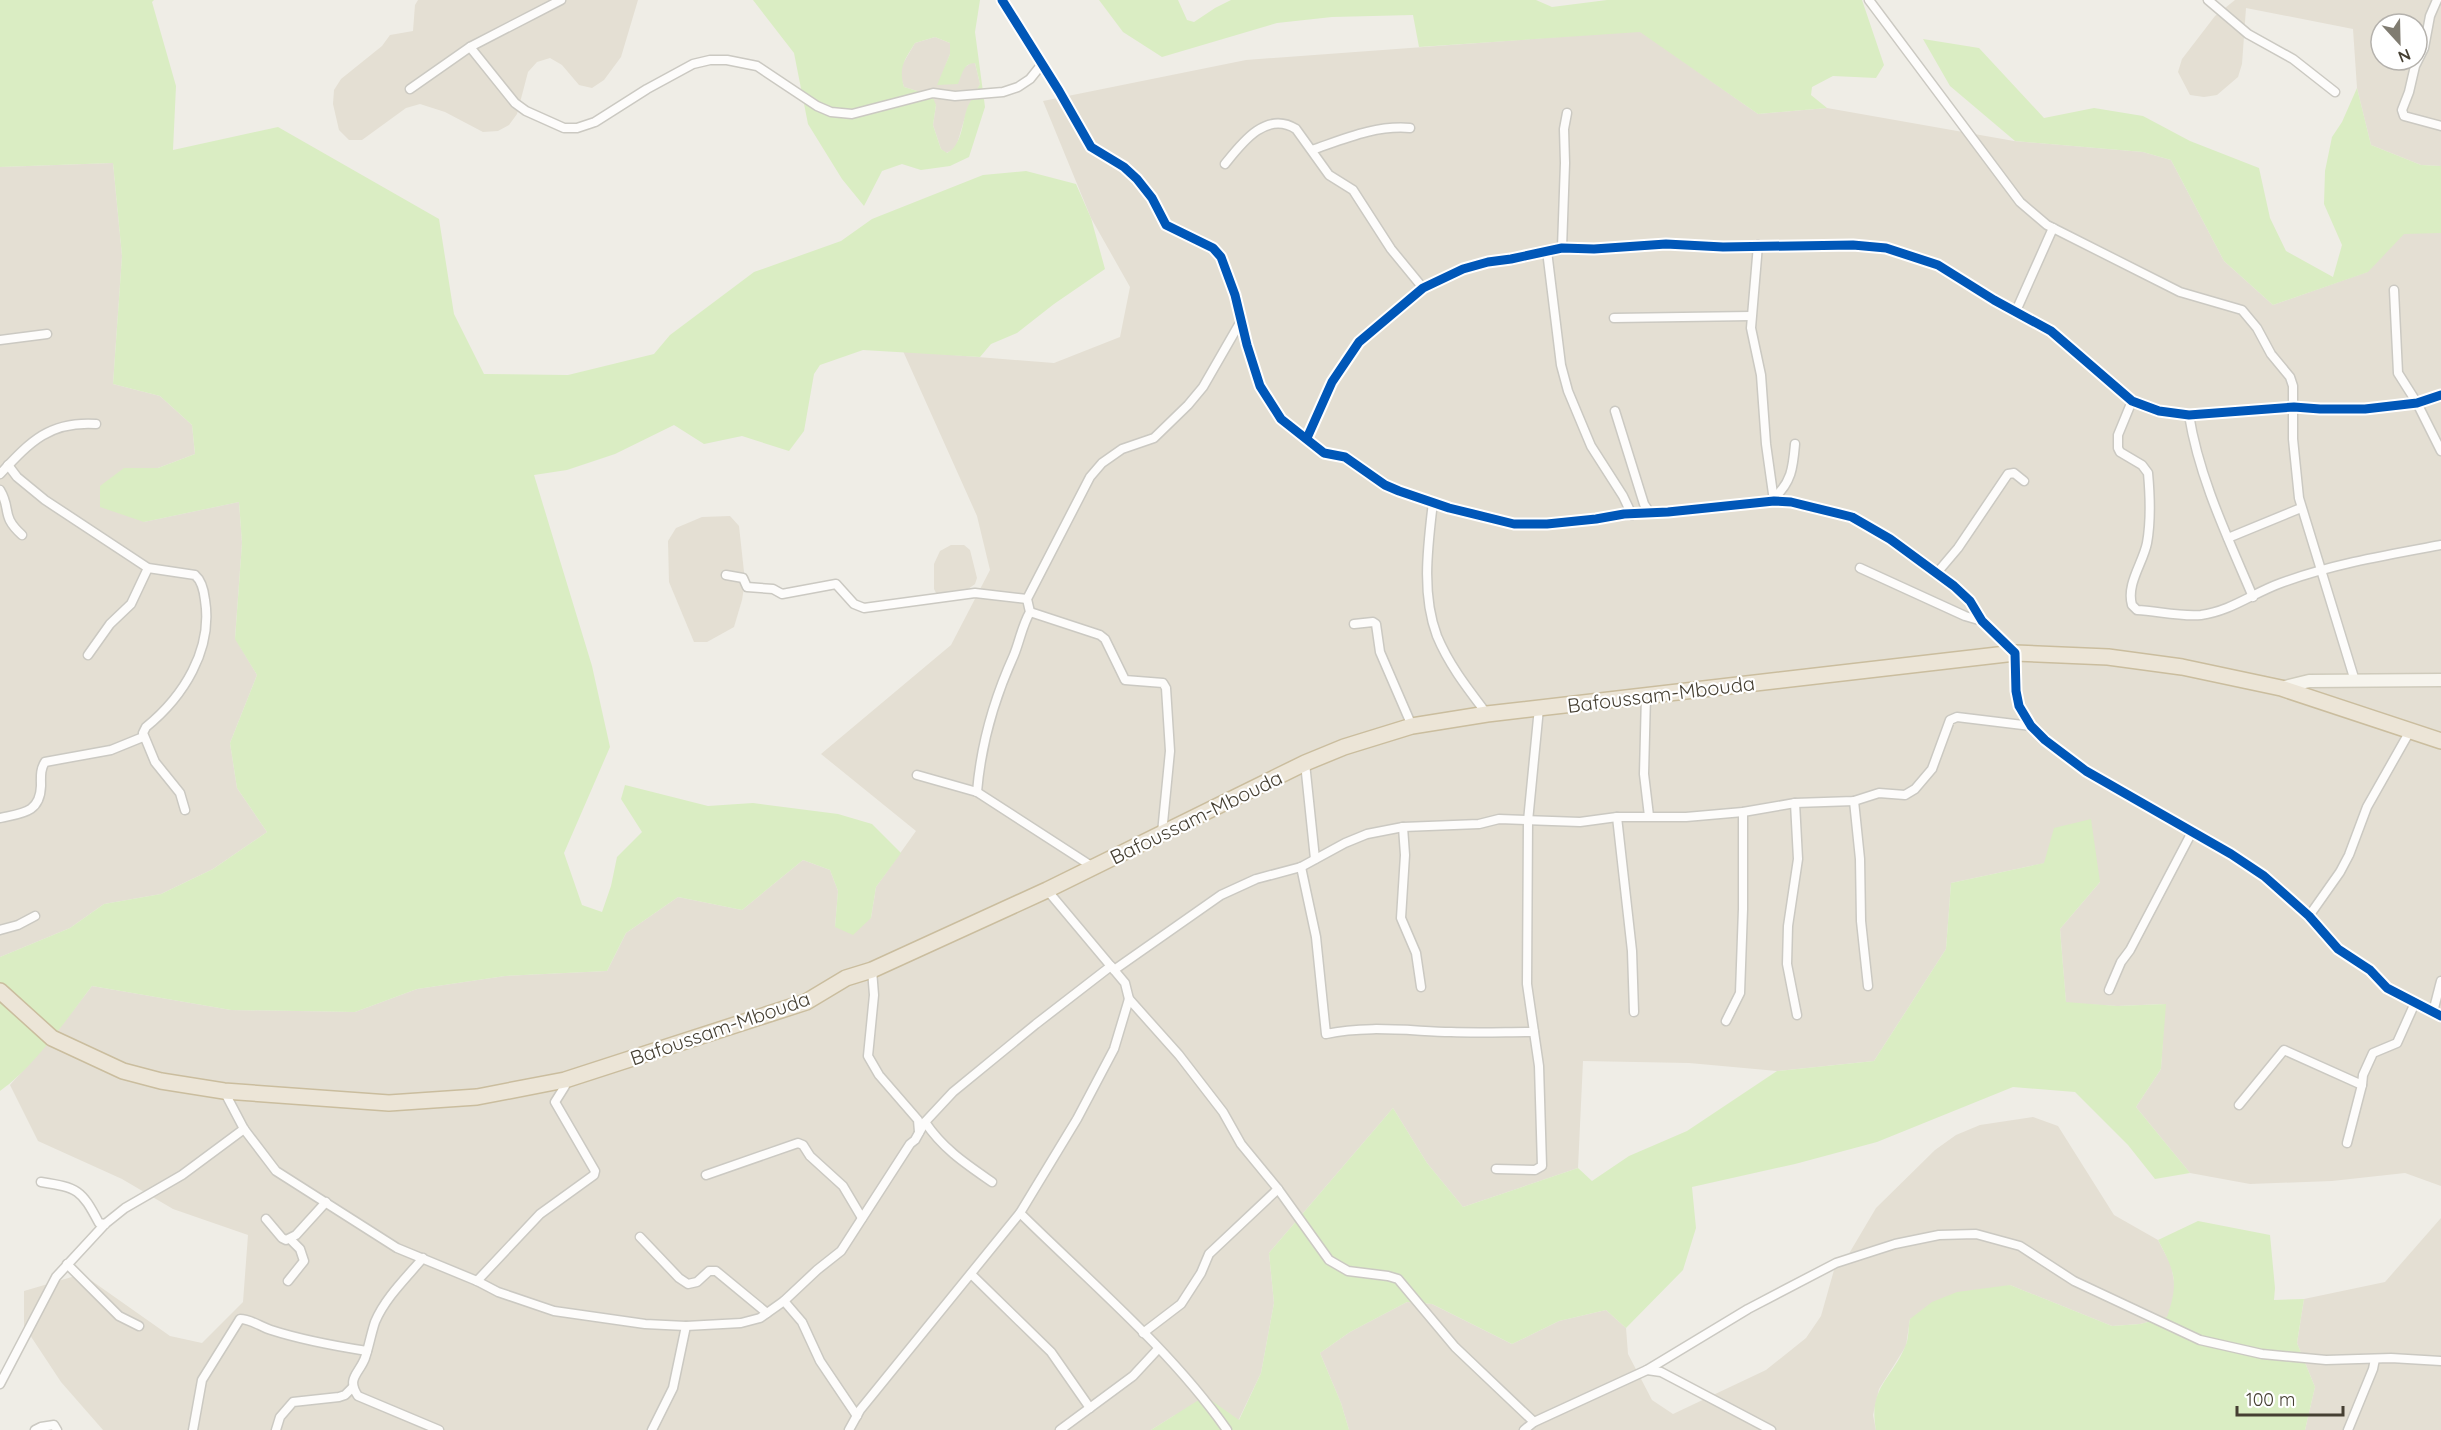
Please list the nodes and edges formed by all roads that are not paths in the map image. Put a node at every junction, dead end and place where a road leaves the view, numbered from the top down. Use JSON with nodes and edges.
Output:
{"nodes":[{"id":1,"x":561,"y":0,"type":"edge"},
{"id":2,"x":1002,"y":0,"type":"edge"},
{"id":3,"x":1869,"y":0,"type":"edge"},
{"id":4,"x":2208,"y":0,"type":"edge"},
{"id":5,"x":2437,"y":0,"type":"edge"},
{"id":6,"x":470,"y":47,"type":"junction"},
{"id":7,"x":1042,"y":64,"type":"junction"},
{"id":8,"x":410,"y":89,"type":"dead end"},
{"id":9,"x":2335,"y":92,"type":"dead end"},
{"id":10,"x":1567,"y":113,"type":"dead end"},
{"id":11,"x":2441,"y":126,"type":"edge"},
{"id":12,"x":1410,"y":128,"type":"dead end"},
{"id":13,"x":1312,"y":150,"type":"junction"},
{"id":14,"x":1224,"y":164,"type":"dead end"},
{"id":15,"x":2053,"y":228,"type":"junction"},
{"id":16,"x":1758,"y":244,"type":"junction"},
{"id":17,"x":1562,"y":248,"type":"junction"},
{"id":18,"x":1547,"y":251,"type":"junction"},
{"id":19,"x":1423,"y":288,"type":"junction"},
{"id":20,"x":2394,"y":290,"type":"dead end"},
{"id":21,"x":2016,"y":311,"type":"junction"},
{"id":22,"x":1751,"y":316,"type":"junction"},
{"id":23,"x":1614,"y":318,"type":"dead end"},
{"id":24,"x":1240,"y":321,"type":"junction"},
{"id":25,"x":47,"y":334,"type":"dead end"},
{"id":26,"x":0,"y":340,"type":"edge"},
{"id":27,"x":2441,"y":395,"type":"edge"},
{"id":28,"x":2132,"y":401,"type":"junction"},
{"id":29,"x":2417,"y":403,"type":"junction"},
{"id":30,"x":2294,"y":407,"type":"junction"},
{"id":31,"x":1615,"y":411,"type":"dead end"},
{"id":32,"x":2189,"y":415,"type":"junction"},
{"id":33,"x":96,"y":424,"type":"dead end"},
{"id":34,"x":1307,"y":438,"type":"junction"},
{"id":35,"x":2439,"y":442,"type":"edge"},
{"id":36,"x":1795,"y":444,"type":"dead end"},
{"id":37,"x":2441,"y":451,"type":"edge"},
{"id":38,"x":8,"y":465,"type":"junction"},
{"id":39,"x":0,"y":474,"type":"edge"},
{"id":40,"x":2024,"y":481,"type":"dead end"},
{"id":41,"x":0,"y":490,"type":"edge"},
{"id":42,"x":1774,"y":500,"type":"junction"},
{"id":43,"x":1433,"y":502,"type":"junction"},
{"id":44,"x":2301,"y":508,"type":"junction"},
{"id":45,"x":1650,"y":513,"type":"junction"},
{"id":46,"x":1632,"y":515,"type":"junction"},
{"id":47,"x":22,"y":535,"type":"dead end"},
{"id":48,"x":2228,"y":538,"type":"junction"},
{"id":49,"x":2441,"y":545,"type":"edge"},
{"id":50,"x":148,"y":568,"type":"junction"},
{"id":51,"x":1860,"y":568,"type":"dead end"},
{"id":52,"x":2320,"y":571,"type":"junction"},
{"id":53,"x":1936,"y":574,"type":"junction"},
{"id":54,"x":726,"y":575,"type":"dead end"},
{"id":55,"x":2253,"y":597,"type":"junction"},
{"id":56,"x":1027,"y":599,"type":"junction"},
{"id":57,"x":1030,"y":612,"type":"junction"},
{"id":58,"x":1982,"y":621,"type":"junction"},
{"id":59,"x":1354,"y":624,"type":"dead end"},
{"id":60,"x":2015,"y":653,"type":"junction"},
{"id":61,"x":88,"y":655,"type":"dead end"},
{"id":62,"x":2441,"y":680,"type":"edge"},
{"id":63,"x":2355,"y":681,"type":"junction"},
{"id":64,"x":2281,"y":688,"type":"junction"},
{"id":65,"x":1646,"y":695,"type":"junction"},
{"id":66,"x":1539,"y":708,"type":"junction"},
{"id":67,"x":1487,"y":714,"type":"junction"},
{"id":68,"x":1412,"y":726,"type":"junction"},
{"id":69,"x":2031,"y":726,"type":"junction"},
{"id":70,"x":2410,"y":731,"type":"junction"},
{"id":71,"x":144,"y":737,"type":"junction"},
{"id":72,"x":2441,"y":741,"type":"edge"},
{"id":73,"x":1305,"y":763,"type":"junction"},
{"id":74,"x":917,"y":775,"type":"dead end"},
{"id":75,"x":977,"y":792,"type":"junction"},
{"id":76,"x":1854,"y":801,"type":"junction"},
{"id":77,"x":1795,"y":803,"type":"junction"},
{"id":78,"x":185,"y":810,"type":"dead end"},
{"id":79,"x":1743,"y":813,"type":"junction"},
{"id":80,"x":1649,"y":816,"type":"junction"},
{"id":81,"x":1617,"y":817,"type":"junction"},
{"id":82,"x":0,"y":818,"type":"edge"},
{"id":83,"x":1528,"y":821,"type":"junction"},
{"id":84,"x":1403,"y":827,"type":"junction"},
{"id":85,"x":2192,"y":832,"type":"junction"},
{"id":86,"x":1162,"y":833,"type":"junction"},
{"id":87,"x":1315,"y":859,"type":"junction"},
{"id":88,"x":1093,"y":867,"type":"junction"},
{"id":89,"x":1301,"y":867,"type":"junction"},
{"id":90,"x":1047,"y":890,"type":"junction"},
{"id":91,"x":35,"y":916,"type":"dead end"},
{"id":92,"x":2309,"y":916,"type":"junction"},
{"id":93,"x":0,"y":930,"type":"edge"},
{"id":94,"x":1113,"y":968,"type":"junction"},
{"id":95,"x":872,"y":970,"type":"junction"},
{"id":96,"x":2441,"y":981,"type":"edge"},
{"id":97,"x":1868,"y":986,"type":"dead end"},
{"id":98,"x":1421,"y":987,"type":"dead end"},
{"id":99,"x":2109,"y":990,"type":"dead end"},
{"id":100,"x":0,"y":991,"type":"edge"},
{"id":101,"x":1129,"y":999,"type":"junction"},
{"id":102,"x":2415,"y":1003,"type":"junction"},
{"id":103,"x":1634,"y":1012,"type":"dead end"},
{"id":104,"x":2437,"y":1014,"type":"edge"},
{"id":105,"x":1797,"y":1015,"type":"dead end"},
{"id":106,"x":1726,"y":1021,"type":"dead end"},
{"id":107,"x":1534,"y":1032,"type":"junction"},
{"id":108,"x":565,"y":1080,"type":"junction"},
{"id":109,"x":2362,"y":1085,"type":"junction"},
{"id":110,"x":224,"y":1091,"type":"junction"},
{"id":111,"x":2239,"y":1105,"type":"dead end"},
{"id":112,"x":925,"y":1122,"type":"junction"},
{"id":113,"x":244,"y":1129,"type":"junction"},
{"id":114,"x":920,"y":1132,"type":"junction"},
{"id":115,"x":2347,"y":1143,"type":"dead end"},
{"id":116,"x":1496,"y":1169,"type":"dead end"},
{"id":117,"x":706,"y":1175,"type":"dead end"},
{"id":118,"x":41,"y":1182,"type":"dead end"},
{"id":119,"x":992,"y":1182,"type":"dead end"},
{"id":120,"x":1278,"y":1189,"type":"junction"},
{"id":121,"x":326,"y":1202,"type":"junction"},
{"id":122,"x":1020,"y":1214,"type":"junction"},
{"id":123,"x":862,"y":1218,"type":"junction"},
{"id":124,"x":266,"y":1219,"type":"dead end"},
{"id":125,"x":105,"y":1224,"type":"junction"},
{"id":126,"x":640,"y":1237,"type":"dead end"},
{"id":127,"x":290,"y":1239,"type":"junction"},
{"id":128,"x":423,"y":1258,"type":"junction"},
{"id":129,"x":68,"y":1264,"type":"junction"},
{"id":130,"x":971,"y":1274,"type":"junction"},
{"id":131,"x":288,"y":1281,"type":"dead end"},
{"id":132,"x":477,"y":1281,"type":"junction"},
{"id":133,"x":784,"y":1301,"type":"junction"},
{"id":134,"x":767,"y":1313,"type":"junction"},
{"id":135,"x":139,"y":1326,"type":"dead end"},
{"id":136,"x":686,"y":1326,"type":"junction"},
{"id":137,"x":1143,"y":1333,"type":"junction"},
{"id":138,"x":1158,"y":1348,"type":"junction"},
{"id":139,"x":367,"y":1351,"type":"junction"},
{"id":140,"x":2391,"y":1358,"type":"junction"},
{"id":141,"x":2375,"y":1359,"type":"junction"},
{"id":142,"x":2441,"y":1361,"type":"edge"},
{"id":143,"x":1647,"y":1370,"type":"junction"},
{"id":144,"x":2373,"y":1370,"type":"junction"},
{"id":145,"x":0,"y":1384,"type":"edge"},
{"id":146,"x":352,"y":1388,"type":"junction"},
{"id":147,"x":1090,"y":1408,"type":"junction"},
{"id":148,"x":857,"y":1416,"type":"junction"},
{"id":149,"x":1534,"y":1422,"type":"junction"},
{"id":150,"x":35,"y":1430,"type":"edge"},
{"id":151,"x":57,"y":1430,"type":"edge"},
{"id":152,"x":193,"y":1430,"type":"edge"},
{"id":153,"x":276,"y":1430,"type":"edge"},
{"id":154,"x":439,"y":1430,"type":"edge"},
{"id":155,"x":652,"y":1430,"type":"edge"},
{"id":156,"x":849,"y":1430,"type":"edge"},
{"id":157,"x":1060,"y":1430,"type":"edge"},
{"id":158,"x":1227,"y":1430,"type":"edge"},
{"id":159,"x":1524,"y":1430,"type":"edge"},
{"id":160,"x":1771,"y":1430,"type":"edge"},
{"id":161,"x":2348,"y":1430,"type":"edge"}],
"edges":[{"from":1,"to":6,"type":"street"},
{"from":2,"to":7,"type":"street"},
{"from":3,"to":15,"type":"street"},
{"from":4,"to":9,"type":"street"},
{"from":5,"to":11,"type":"street"},
{"from":6,"to":7,"type":"street"},
{"from":6,"to":8,"type":"street"},
{"from":7,"to":24,"type":"street"},
{"from":10,"to":17,"type":"street"},
{"from":12,"to":13,"type":"street"},
{"from":13,"to":14,"type":"street"},
{"from":13,"to":19,"type":"street"},
{"from":15,"to":21,"type":"street"},
{"from":15,"to":30,"type":"street"},
{"from":16,"to":17,"type":"street"},
{"from":16,"to":21,"type":"street"},
{"from":16,"to":22,"type":"street"},
{"from":17,"to":18,"type":"street"},
{"from":18,"to":19,"type":"street"},
{"from":18,"to":46,"type":"street"},
{"from":19,"to":34,"type":"street"},
{"from":20,"to":29,"type":"street"},
{"from":21,"to":28,"type":"street"},
{"from":22,"to":23,"type":"street"},
{"from":22,"to":42,"type":"street"},
{"from":24,"to":34,"type":"street"},
{"from":24,"to":56,"type":"street"},
{"from":25,"to":26,"type":"street"},
{"from":27,"to":29,"type":"street"},
{"from":28,"to":32,"type":"street"},
{"from":28,"to":55,"type":"street"},
{"from":29,"to":30,"type":"street"},
{"from":29,"to":35,"type":"street"},
{"from":30,"to":32,"type":"street"},
{"from":30,"to":44,"type":"street"},
{"from":31,"to":45,"type":"street"},
{"from":32,"to":48,"type":"street"},
{"from":33,"to":38,"type":"street"},
{"from":34,"to":43,"type":"street"},
{"from":35,"to":37,"type":"street"},
{"from":36,"to":42,"type":"street"},
{"from":38,"to":39,"type":"street"},
{"from":38,"to":50,"type":"street"},
{"from":40,"to":53,"type":"street"},
{"from":41,"to":47,"type":"street"},
{"from":42,"to":45,"type":"street"},
{"from":42,"to":53,"type":"street"},
{"from":43,"to":46,"type":"street"},
{"from":43,"to":67,"type":"street"},
{"from":44,"to":48,"type":"street"},
{"from":44,"to":52,"type":"street"},
{"from":45,"to":46,"type":"street"},
{"from":48,"to":55,"type":"street"},
{"from":49,"to":52,"type":"street"},
{"from":50,"to":61,"type":"street"},
{"from":50,"to":71,"type":"street"},
{"from":51,"to":58,"type":"street"},
{"from":52,"to":55,"type":"street"},
{"from":52,"to":63,"type":"street"},
{"from":53,"to":58,"type":"street"},
{"from":54,"to":56,"type":"street"},
{"from":56,"to":57,"type":"street"},
{"from":57,"to":75,"type":"street"},
{"from":57,"to":86,"type":"street"},
{"from":58,"to":60,"type":"street"},
{"from":59,"to":68,"type":"street"},
{"from":60,"to":64,"type":"highway","name":"Bafoussam-Mbouda"},
{"from":60,"to":65,"type":"highway","name":"Bafoussam-Mbouda"},
{"from":60,"to":69,"type":"street"},
{"from":62,"to":63,"type":"street"},
{"from":63,"to":64,"type":"street"},
{"from":64,"to":70,"type":"highway","name":"Bafoussam-Mbouda"},
{"from":65,"to":66,"type":"highway","name":"Bafoussam-Mbouda"},
{"from":65,"to":80,"type":"street"},
{"from":66,"to":67,"type":"highway","name":"Bafoussam-Mbouda"},
{"from":66,"to":83,"type":"street"},
{"from":67,"to":68,"type":"highway","name":"Bafoussam-Mbouda"},
{"from":68,"to":73,"type":"highway","name":"Bafoussam-Mbouda"},
{"from":69,"to":76,"type":"street"},
{"from":69,"to":85,"type":"street"},
{"from":70,"to":72,"type":"highway","name":"Bafoussam-Mbouda"},
{"from":70,"to":92,"type":"street"},
{"from":71,"to":78,"type":"street"},
{"from":71,"to":82,"type":"street"},
{"from":73,"to":86,"type":"highway","name":"Bafoussam-Mbouda"},
{"from":73,"to":87,"type":"street"},
{"from":74,"to":75,"type":"street"},
{"from":75,"to":88,"type":"street"},
{"from":76,"to":77,"type":"street"},
{"from":76,"to":97,"type":"street"},
{"from":77,"to":79,"type":"street"},
{"from":77,"to":105,"type":"street"},
{"from":79,"to":80,"type":"street"},
{"from":79,"to":106,"type":"street"},
{"from":80,"to":81,"type":"street"},
{"from":81,"to":83,"type":"street"},
{"from":81,"to":103,"type":"street"},
{"from":83,"to":84,"type":"street"},
{"from":83,"to":107,"type":"street"},
{"from":84,"to":87,"type":"street"},
{"from":84,"to":98,"type":"street"},
{"from":85,"to":92,"type":"street"},
{"from":85,"to":99,"type":"street"},
{"from":86,"to":88,"type":"highway","name":"Bafoussam-Mbouda"},
{"from":87,"to":89,"type":"street"},
{"from":88,"to":90,"type":"highway","name":"Bafoussam-Mbouda"},
{"from":89,"to":94,"type":"street"},
{"from":89,"to":107,"type":"street"},
{"from":90,"to":94,"type":"street"},
{"from":90,"to":95,"type":"highway","name":"Bafoussam-Mbouda"},
{"from":91,"to":93,"type":"street"},
{"from":92,"to":102,"type":"street"},
{"from":94,"to":101,"type":"street"},
{"from":94,"to":112,"type":"street"},
{"from":95,"to":108,"type":"highway","name":"Bafoussam-Mbouda"},
{"from":95,"to":114,"type":"street"},
{"from":96,"to":104,"type":"street"},
{"from":100,"to":110,"type":"highway","name":"Bafoussam-Mbouda"},
{"from":101,"to":120,"type":"street"},
{"from":101,"to":122,"type":"street"},
{"from":102,"to":104,"type":"street"},
{"from":102,"to":109,"type":"street"},
{"from":107,"to":116,"type":"street"},
{"from":108,"to":110,"type":"highway","name":"Bafoussam-Mbouda"},
{"from":108,"to":132,"type":"street"},
{"from":109,"to":111,"type":"street"},
{"from":109,"to":115,"type":"street"},
{"from":110,"to":113,"type":"street"},
{"from":112,"to":114,"type":"street"},
{"from":112,"to":119,"type":"street"},
{"from":113,"to":121,"type":"street"},
{"from":113,"to":125,"type":"street"},
{"from":114,"to":123,"type":"street"},
{"from":117,"to":123,"type":"street"},
{"from":118,"to":125,"type":"street"},
{"from":120,"to":137,"type":"street"},
{"from":120,"to":149,"type":"street"},
{"from":121,"to":127,"type":"street"},
{"from":121,"to":128,"type":"street"},
{"from":122,"to":130,"type":"street"},
{"from":122,"to":137,"type":"street"},
{"from":123,"to":133,"type":"street"},
{"from":124,"to":127,"type":"street"},
{"from":125,"to":129,"type":"street"},
{"from":126,"to":134,"type":"street"},
{"from":127,"to":131,"type":"street"},
{"from":128,"to":132,"type":"street"},
{"from":128,"to":139,"type":"street"},
{"from":129,"to":135,"type":"street"},
{"from":129,"to":145,"type":"street"},
{"from":130,"to":147,"type":"street"},
{"from":130,"to":148,"type":"street"},
{"from":132,"to":136,"type":"street"},
{"from":133,"to":134,"type":"street"},
{"from":133,"to":148,"type":"street"},
{"from":134,"to":136,"type":"street"},
{"from":136,"to":155,"type":"street"},
{"from":137,"to":138,"type":"street"},
{"from":138,"to":147,"type":"street"},
{"from":138,"to":158,"type":"street"},
{"from":139,"to":146,"type":"street"},
{"from":139,"to":152,"type":"street"},
{"from":140,"to":141,"type":"street"},
{"from":140,"to":142,"type":"street"},
{"from":140,"to":144,"type":"street"},
{"from":141,"to":143,"type":"street"},
{"from":141,"to":144,"type":"street"},
{"from":143,"to":149,"type":"street"},
{"from":143,"to":160,"type":"street"},
{"from":144,"to":161,"type":"street"},
{"from":146,"to":153,"type":"street"},
{"from":146,"to":154,"type":"street"},
{"from":147,"to":157,"type":"street"},
{"from":148,"to":156,"type":"street"},
{"from":149,"to":159,"type":"street"},
{"from":150,"to":151,"type":"street"}]}
